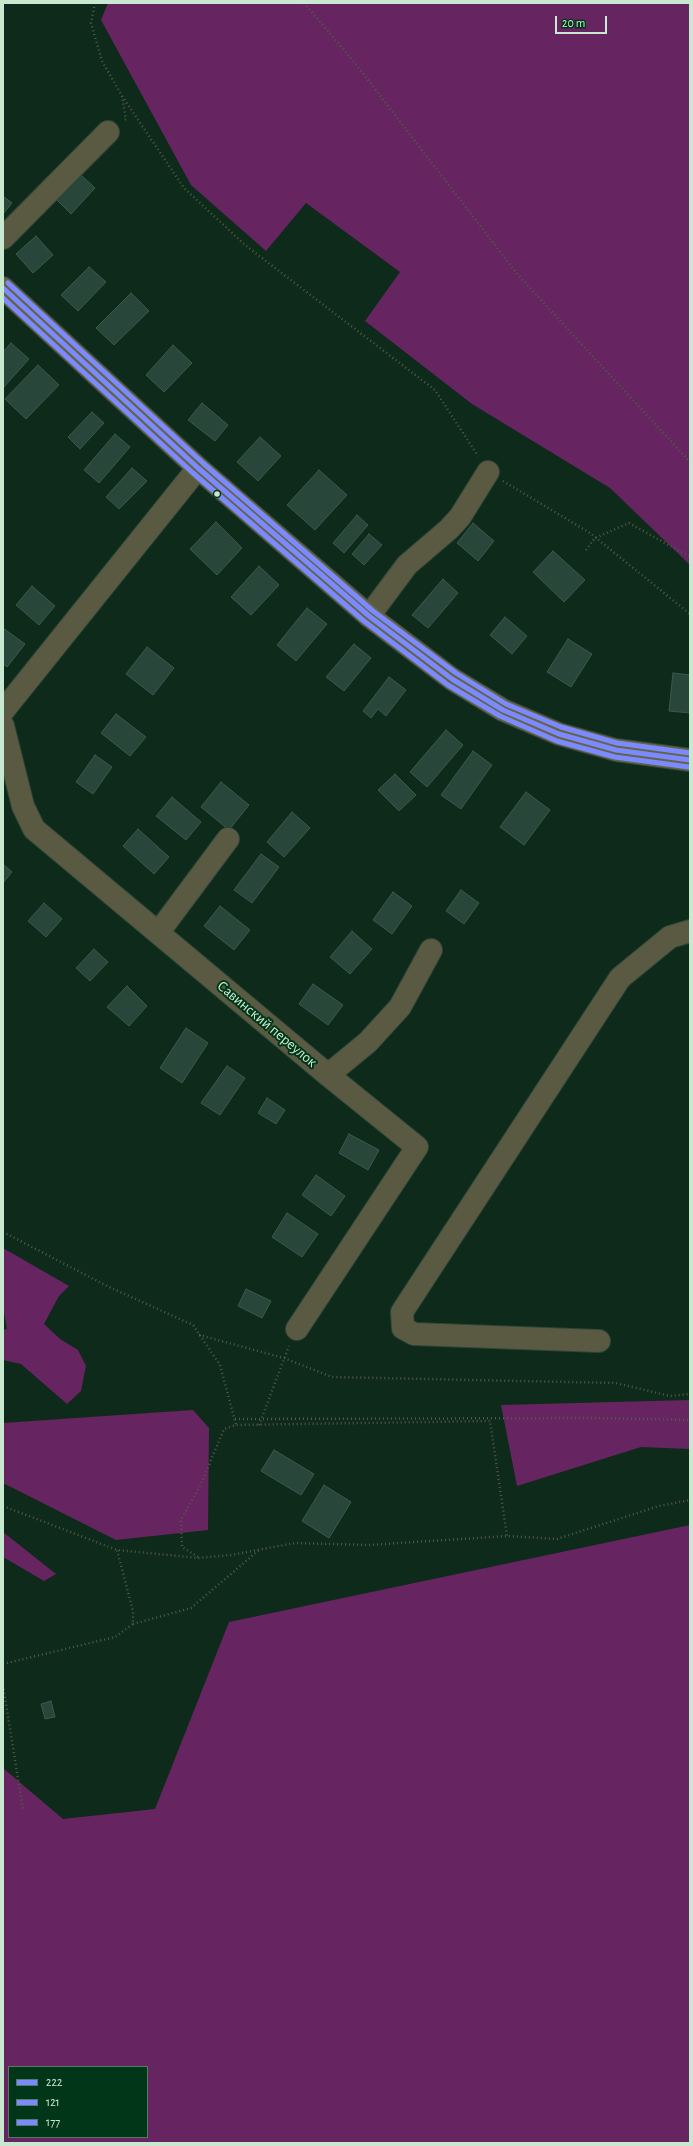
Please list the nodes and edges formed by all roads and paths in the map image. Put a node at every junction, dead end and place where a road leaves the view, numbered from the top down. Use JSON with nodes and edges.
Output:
{"nodes":[{"id":1,"x":95,"y":3,"type":"edge"},
{"id":2,"x":304,"y":3,"type":"edge"},
{"id":3,"x":122,"y":96,"type":"junction"},
{"id":4,"x":108,"y":132,"type":"joint"},
{"id":5,"x":3,"y":238,"type":"edge"},
{"id":6,"x":3,"y":288,"type":"edge"},
{"id":7,"x":690,"y":462,"type":"edge"},
{"id":8,"x":198,"y":468,"type":"junction"},
{"id":9,"x":488,"y":472,"type":"junction"},
{"id":10,"x":595,"y":538,"type":"junction"},
{"id":11,"x":586,"y":550,"type":"dead end"},
{"id":12,"x":690,"y":557,"type":"edge"},
{"id":13,"x":690,"y":614,"type":"edge"},
{"id":14,"x":369,"y":616,"type":"junction"},
{"id":15,"x":3,"y":711,"type":"edge"},
{"id":16,"x":3,"y":726,"type":"edge"},
{"id":17,"x":690,"y":760,"type":"edge"},
{"id":18,"x":228,"y":839,"type":"dead end"},
{"id":19,"x":690,"y":931,"type":"edge"},
{"id":20,"x":158,"y":933,"type":"junction"},
{"id":21,"x":431,"y":950,"type":"dead end"},
{"id":22,"x":328,"y":1075,"type":"junction"},
{"id":23,"x":3,"y":1232,"type":"edge"},
{"id":24,"x":297,"y":1329,"type":"joint"},
{"id":25,"x":200,"y":1335,"type":"junction"},
{"id":26,"x":598,"y":1341,"type":"dead end"},
{"id":27,"x":284,"y":1358,"type":"junction"},
{"id":28,"x":690,"y":1394,"type":"edge"},
{"id":29,"x":235,"y":1419,"type":"junction"},
{"id":30,"x":262,"y":1419,"type":"junction"},
{"id":31,"x":690,"y":1420,"type":"edge"},
{"id":32,"x":236,"y":1425,"type":"junction"},
{"id":33,"x":258,"y":1426,"type":"junction"},
{"id":34,"x":690,"y":1500,"type":"edge"},
{"id":35,"x":3,"y":1506,"type":"edge"},
{"id":36,"x":507,"y":1536,"type":"junction"},
{"id":37,"x":117,"y":1550,"type":"junction"},
{"id":38,"x":259,"y":1550,"type":"junction"},
{"id":39,"x":199,"y":1558,"type":"junction"},
{"id":40,"x":133,"y":1624,"type":"junction"},
{"id":41,"x":3,"y":1664,"type":"edge"},
{"id":42,"x":3,"y":1685,"type":"edge"},
{"id":43,"x":23,"y":1810,"type":"dead end"}],
"edges":[{"from":1,"to":3,"type":"path"},
{"from":2,"to":7,"type":"path"},
{"from":3,"to":4,"type":"path"},
{"from":3,"to":9,"type":"path"},
{"from":4,"to":5,"type":"street"},
{"from":6,"to":8,"type":"main road"},
{"from":8,"to":14,"type":"main road"},
{"from":8,"to":15,"type":"street"},
{"from":9,"to":10,"type":"path"},
{"from":9,"to":14,"type":"street"},
{"from":10,"to":11,"type":"path"},
{"from":10,"to":12,"type":"path"},
{"from":10,"to":13,"type":"path"},
{"from":14,"to":17,"type":"main road"},
{"from":16,"to":20,"type":"street","name":"Савинский переулок"},
{"from":18,"to":20,"type":"street"},
{"from":19,"to":26,"type":"street"},
{"from":20,"to":22,"type":"street","name":"Савинский переулок"},
{"from":21,"to":22,"type":"street"},
{"from":22,"to":24,"type":"street","name":"Савинский переулок"},
{"from":23,"to":25,"type":"path"},
{"from":24,"to":27,"type":"path"},
{"from":25,"to":27,"type":"path"},
{"from":25,"to":29,"type":"path"},
{"from":27,"to":28,"type":"path"},
{"from":27,"to":30,"type":"path"},
{"from":29,"to":30,"type":"path"},
{"from":29,"to":32,"type":"path"},
{"from":30,"to":31,"type":"path"},
{"from":30,"to":33,"type":"path"},
{"from":32,"to":33,"type":"path"},
{"from":32,"to":39,"type":"path"},
{"from":33,"to":36,"type":"path"},
{"from":34,"to":36,"type":"path"},
{"from":35,"to":37,"type":"path"},
{"from":36,"to":38,"type":"path"},
{"from":37,"to":39,"type":"path"},
{"from":37,"to":40,"type":"path"},
{"from":38,"to":39,"type":"path"},
{"from":38,"to":40,"type":"path"},
{"from":40,"to":41,"type":"path"},
{"from":42,"to":43,"type":"path"}]}
